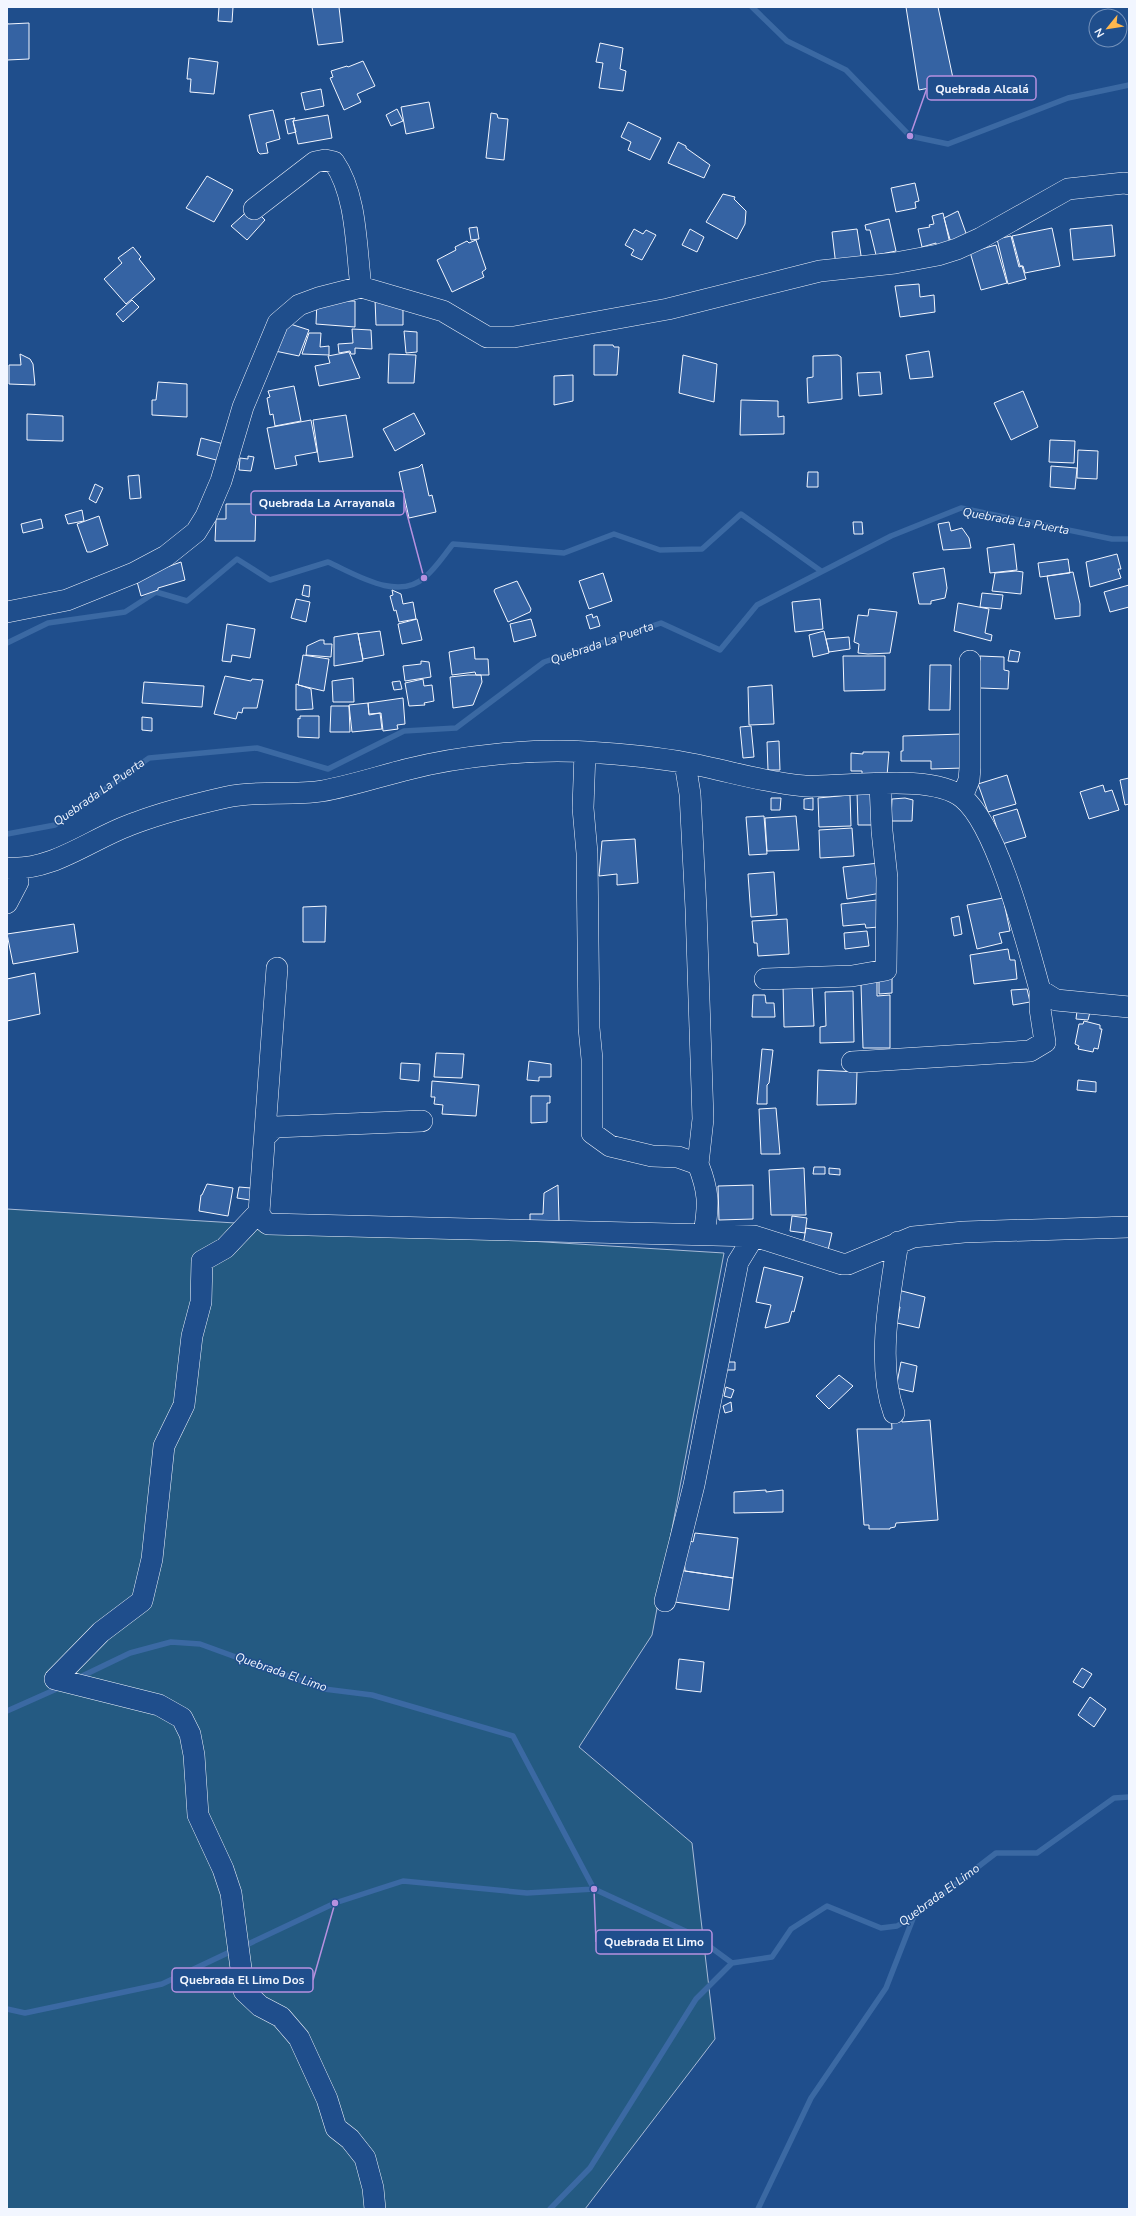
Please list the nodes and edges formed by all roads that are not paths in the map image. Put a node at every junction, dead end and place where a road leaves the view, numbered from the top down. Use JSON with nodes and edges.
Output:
{"nodes":[{"id":1,"x":1129,"y":184,"type":"edge"},
{"id":2,"x":254,"y":209,"type":"dead end"},
{"id":3,"x":361,"y":287,"type":"junction"},
{"id":4,"x":7,"y":612,"type":"edge"},
{"id":5,"x":970,"y":661,"type":"dead end"},
{"id":6,"x":585,"y":752,"type":"junction"},
{"id":7,"x":686,"y":763,"type":"junction"},
{"id":8,"x":880,"y":784,"type":"junction"},
{"id":9,"x":962,"y":797,"type":"junction"},
{"id":10,"x":11,"y":869,"type":"edge"},
{"id":11,"x":7,"y":903,"type":"edge"},
{"id":12,"x":277,"y":968,"type":"dead end"},
{"id":13,"x":765,"y":979,"type":"dead end"},
{"id":14,"x":1040,"y":990,"type":"junction"},
{"id":15,"x":1129,"y":1007,"type":"edge"},
{"id":16,"x":852,"y":1062,"type":"dead end"},
{"id":17,"x":422,"y":1121,"type":"dead end"},
{"id":18,"x":265,"y":1137,"type":"junction"},
{"id":19,"x":698,"y":1164,"type":"junction"},
{"id":20,"x":260,"y":1212,"type":"junction"},
{"id":21,"x":1129,"y":1227,"type":"edge"},
{"id":22,"x":704,"y":1234,"type":"junction"},
{"id":23,"x":754,"y":1236,"type":"junction"},
{"id":24,"x":898,"y":1242,"type":"junction"},
{"id":25,"x":894,"y":1413,"type":"dead end"},
{"id":26,"x":665,"y":1601,"type":"dead end"},
{"id":27,"x":374,"y":2209,"type":"edge"}],
"edges":[{"from":1,"to":3,"type":"street"},
{"from":2,"to":3,"type":"street"},
{"from":3,"to":4,"type":"street"},
{"from":5,"to":9,"type":"street"},
{"from":6,"to":7,"type":"street"},
{"from":6,"to":10,"type":"street"},
{"from":6,"to":19,"type":"street"},
{"from":7,"to":8,"type":"street"},
{"from":7,"to":19,"type":"street"},
{"from":8,"to":9,"type":"street"},
{"from":8,"to":13,"type":"street"},
{"from":9,"to":14,"type":"street"},
{"from":10,"to":11,"type":"street"},
{"from":12,"to":18,"type":"street"},
{"from":14,"to":15,"type":"street"},
{"from":14,"to":16,"type":"street"},
{"from":17,"to":18,"type":"street"},
{"from":18,"to":20,"type":"street"},
{"from":19,"to":22,"type":"street"},
{"from":20,"to":22,"type":"street"},
{"from":20,"to":27,"type":"street"},
{"from":21,"to":24,"type":"street"},
{"from":22,"to":23,"type":"street"},
{"from":23,"to":24,"type":"street"},
{"from":23,"to":26,"type":"street"},
{"from":24,"to":25,"type":"street"}]}
